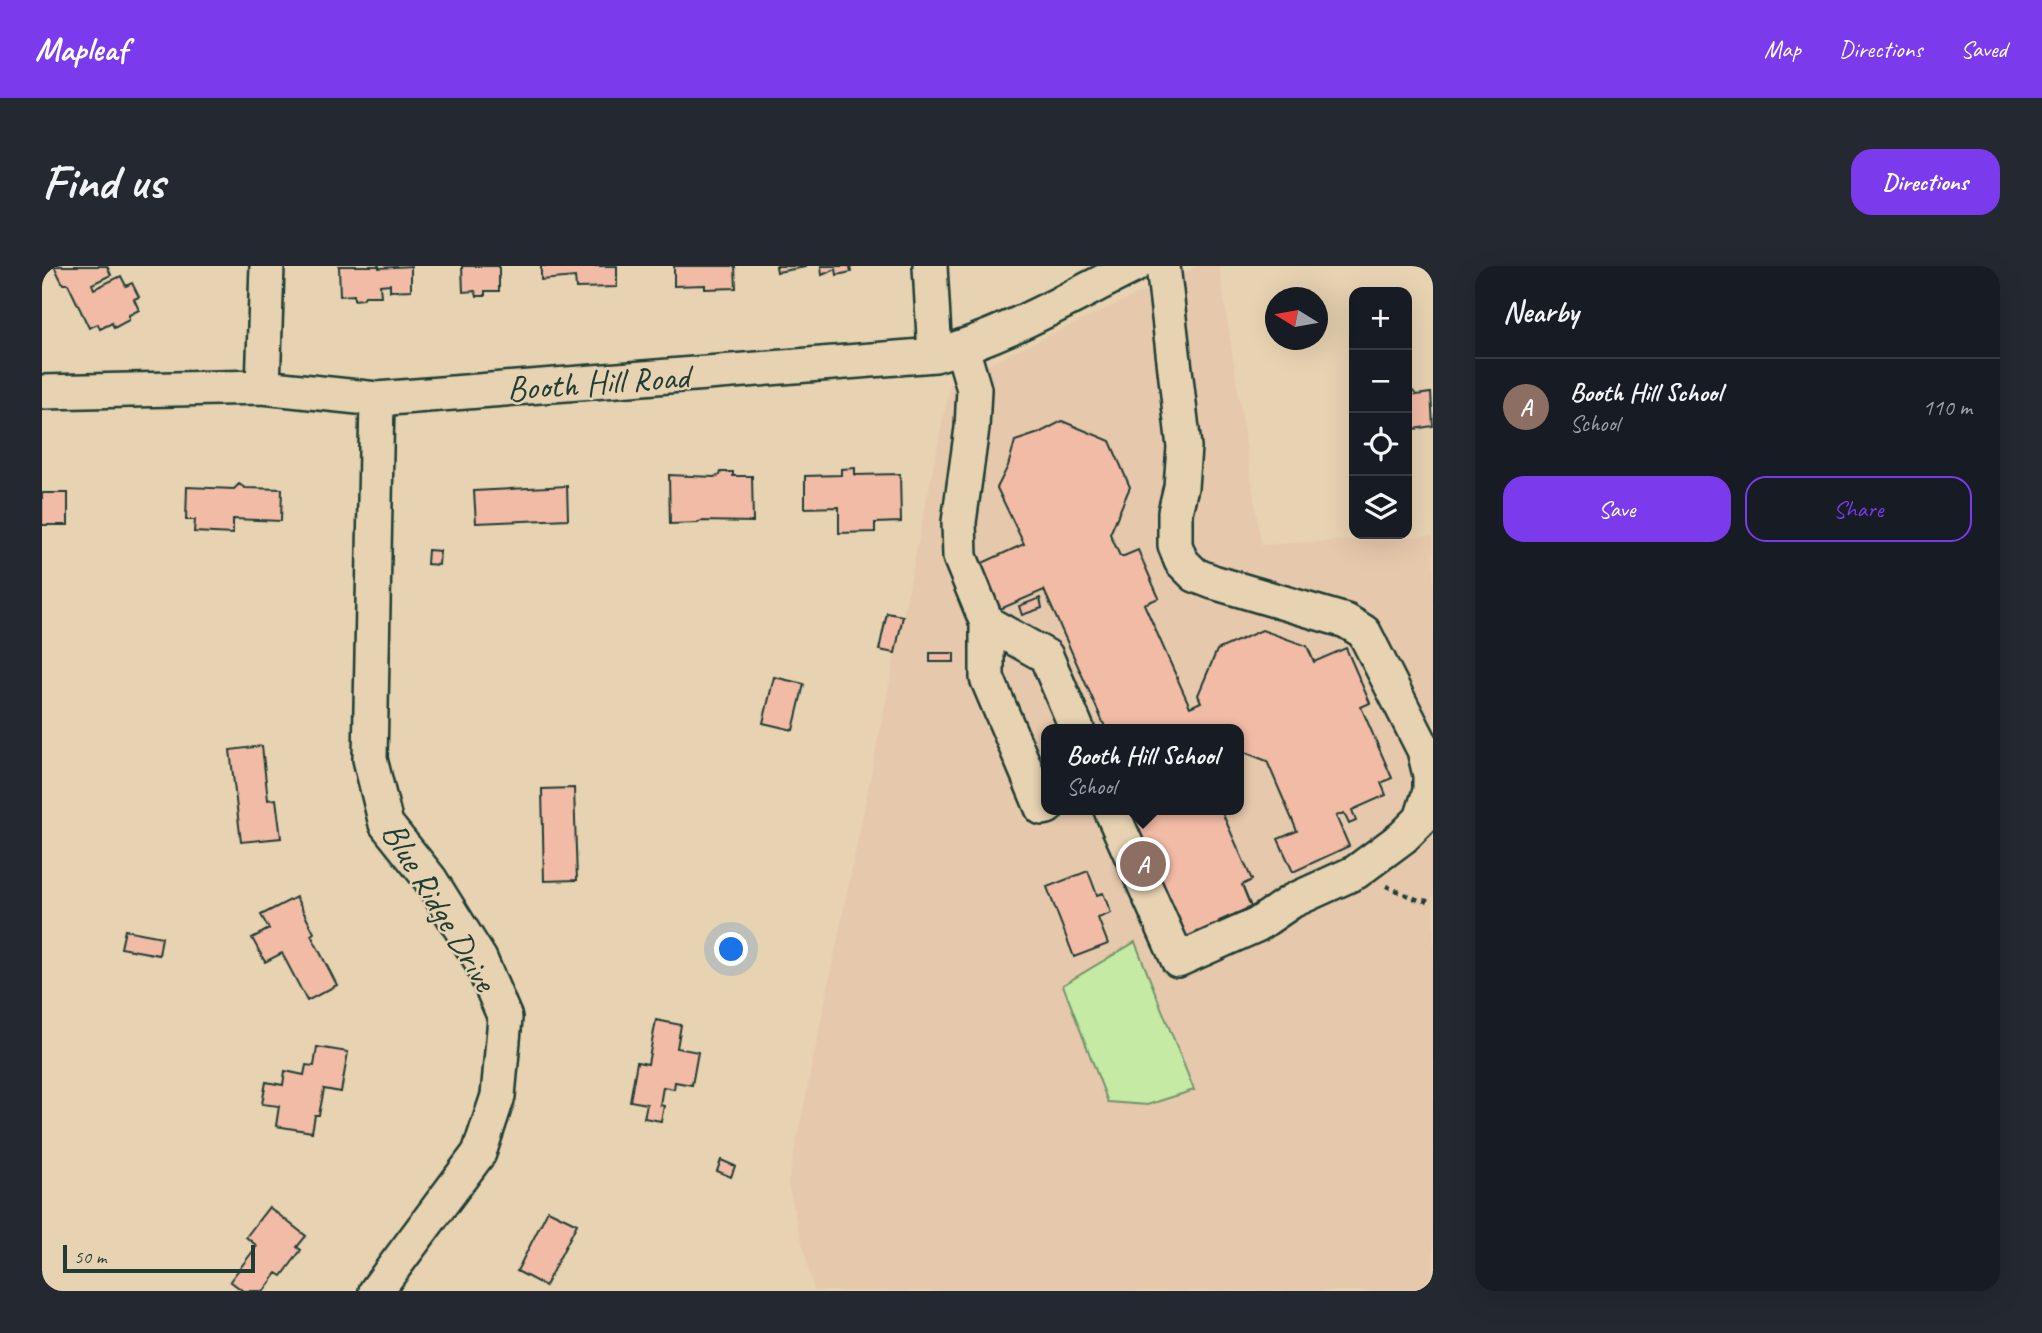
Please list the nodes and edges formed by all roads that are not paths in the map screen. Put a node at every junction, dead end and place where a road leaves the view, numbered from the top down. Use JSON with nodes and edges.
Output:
{"nodes":[{"id":1,"x":267,"y":266,"type":"edge"},
{"id":2,"x":930,"y":266,"type":"edge"},
{"id":3,"x":1134,"y":266,"type":"edge"},
{"id":4,"x":1163,"y":266,"type":"edge"},
{"id":5,"x":949,"y":352,"type":"junction"},
{"id":6,"x":263,"y":387,"type":"junction"},
{"id":7,"x":42,"y":392,"type":"edge"},
{"id":8,"x":377,"y":399,"type":"junction"},
{"id":9,"x":987,"y":623,"type":"junction"},
{"id":10,"x":1075,"y":724,"type":"edge"},
{"id":11,"x":1041,"y":806,"type":"edge"},
{"id":12,"x":1113,"y":815,"type":"edge"},
{"id":13,"x":376,"y":1291,"type":"edge"}],
"edges":[{"from":1,"to":6,"type":"street"},
{"from":2,"to":5,"type":"street"},
{"from":3,"to":5,"type":"street","name":"Booth Hill Road"},
{"from":4,"to":12,"type":"street"},
{"from":5,"to":8,"type":"street","name":"Booth Hill Road"},
{"from":5,"to":9,"type":"street"},
{"from":6,"to":7,"type":"street","name":"Booth Hill Road"},
{"from":6,"to":8,"type":"street","name":"Booth Hill Road"},
{"from":8,"to":13,"type":"street","name":"Blue Ridge Drive"},
{"from":9,"to":10,"type":"street"},
{"from":9,"to":11,"type":"street"}]}
